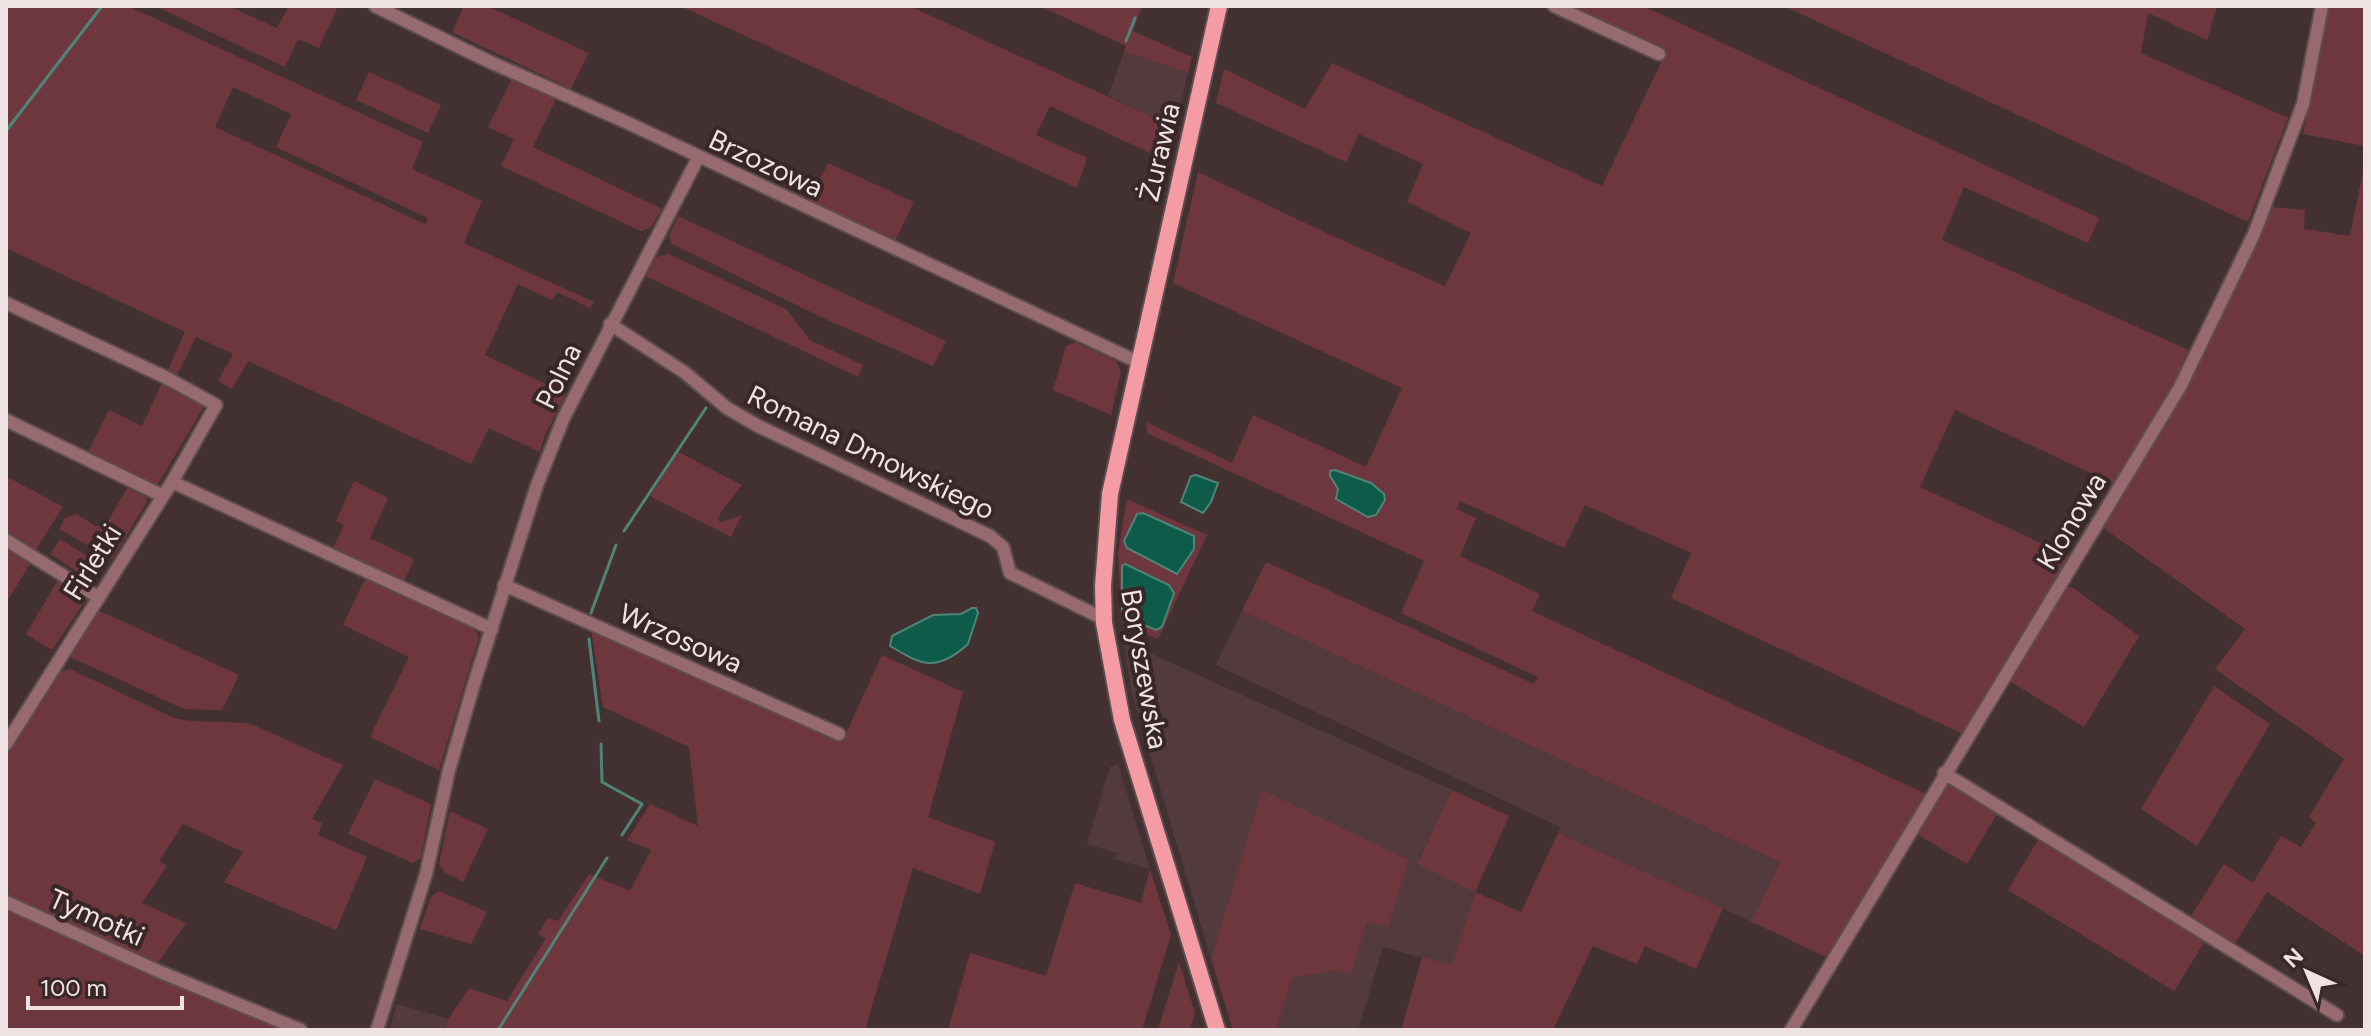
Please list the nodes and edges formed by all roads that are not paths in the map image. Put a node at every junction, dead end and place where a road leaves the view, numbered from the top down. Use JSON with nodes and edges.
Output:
{"nodes":[{"id":1,"x":375,"y":6,"type":"edge"},
{"id":2,"x":1219,"y":6,"type":"edge"},
{"id":3,"x":1554,"y":6,"type":"edge"},
{"id":4,"x":2322,"y":6,"type":"edge"},
{"id":5,"x":1659,"y":54,"type":"dead end"},
{"id":6,"x":698,"y":158,"type":"junction"},
{"id":7,"x":6,"y":303,"type":"edge"},
{"id":8,"x":1150,"y":310,"type":"joint"},
{"id":9,"x":610,"y":324,"type":"junction"},
{"id":10,"x":1138,"y":362,"type":"junction"},
{"id":11,"x":6,"y":420,"type":"edge"},
{"id":12,"x":172,"y":482,"type":"junction"},
{"id":13,"x":163,"y":496,"type":"junction"},
{"id":14,"x":6,"y":540,"type":"edge"},
{"id":15,"x":504,"y":585,"type":"junction"},
{"id":16,"x":98,"y":597,"type":"junction"},
{"id":17,"x":1104,"y":619,"type":"junction"},
{"id":18,"x":492,"y":629,"type":"junction"},
{"id":19,"x":839,"y":734,"type":"dead end"},
{"id":20,"x":6,"y":744,"type":"edge"},
{"id":21,"x":1944,"y":773,"type":"junction"},
{"id":22,"x":6,"y":902,"type":"edge"},
{"id":23,"x":2337,"y":1015,"type":"dead end"},
{"id":24,"x":301,"y":1030,"type":"edge"},
{"id":25,"x":377,"y":1030,"type":"edge"},
{"id":26,"x":1217,"y":1030,"type":"edge"},
{"id":27,"x":1791,"y":1030,"type":"edge"}],
"edges":[{"from":1,"to":6,"type":"street","name":"Brzozowa"},
{"from":2,"to":8,"type":"main road","name":"Żurawia"},
{"from":3,"to":5,"type":"street"},
{"from":4,"to":21,"type":"street","name":"Klonowa"},
{"from":6,"to":9,"type":"street","name":"Polna"},
{"from":6,"to":10,"type":"street","name":"Brzozowa"},
{"from":7,"to":12,"type":"street","name":"Firletki"},
{"from":8,"to":10,"type":"main road","name":"Boryszewska"},
{"from":9,"to":15,"type":"street","name":"Polna"},
{"from":9,"to":17,"type":"street","name":"Romana Dmowskiego"},
{"from":10,"to":17,"type":"main road","name":"Boryszewska"},
{"from":11,"to":13,"type":"street"},
{"from":12,"to":13,"type":"street","name":"Firletki"},
{"from":12,"to":18,"type":"street"},
{"from":13,"to":16,"type":"street","name":"Firletki"},
{"from":14,"to":16,"type":"street"},
{"from":15,"to":18,"type":"street","name":"Polna"},
{"from":15,"to":19,"type":"street","name":"Wrzosowa"},
{"from":16,"to":20,"type":"street","name":"Firletki"},
{"from":17,"to":26,"type":"main road","name":"Boryszewska"},
{"from":18,"to":25,"type":"street","name":"Polna"},
{"from":21,"to":23,"type":"street"},
{"from":21,"to":27,"type":"street","name":"Klonowa"},
{"from":22,"to":24,"type":"street","name":"Tymotki"}]}
